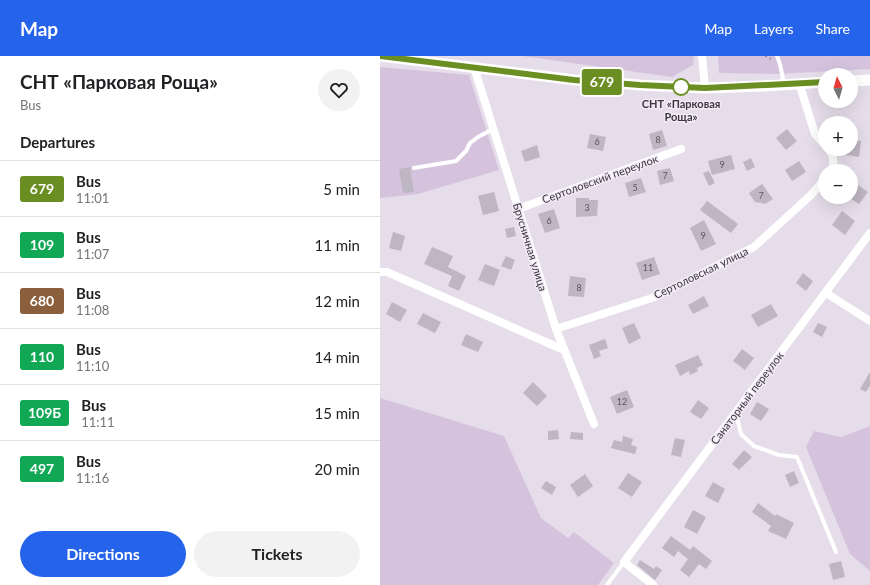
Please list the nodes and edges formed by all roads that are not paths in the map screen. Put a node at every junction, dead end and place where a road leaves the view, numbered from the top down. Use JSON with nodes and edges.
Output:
{"nodes":[{"id":1,"x":380,"y":56,"type":"edge"},
{"id":2,"x":702,"y":56,"type":"edge"},
{"id":3,"x":777,"y":56,"type":"edge"},
{"id":4,"x":474,"y":67,"type":"junction"},
{"id":5,"x":870,"y":80,"type":"edge"},
{"id":6,"x":858,"y":81,"type":"edge"},
{"id":7,"x":818,"y":82,"type":"edge"},
{"id":8,"x":799,"y":83,"type":"junction"},
{"id":9,"x":784,"y":84,"type":"junction"},
{"id":10,"x":705,"y":88,"type":"junction"},
{"id":11,"x":493,"y":129,"type":"junction"},
{"id":12,"x":818,"y":137,"type":"edge"},
{"id":13,"x":681,"y":149,"type":"dead end"},
{"id":14,"x":414,"y":168,"type":"dead end"},
{"id":15,"x":818,"y":186,"type":"edge"},
{"id":16,"x":518,"y":209,"type":"junction"},
{"id":17,"x":870,"y":233,"type":"edge"},
{"id":18,"x":380,"y":272,"type":"edge"},
{"id":19,"x":826,"y":293,"type":"junction"},
{"id":20,"x":870,"y":321,"type":"edge"},
{"id":21,"x":556,"y":329,"type":"junction"},
{"id":22,"x":564,"y":350,"type":"junction"},
{"id":23,"x":735,"y":414,"type":"junction"},
{"id":24,"x":594,"y":424,"type":"dead end"},
{"id":25,"x":836,"y":552,"type":"dead end"},
{"id":26,"x":624,"y":562,"type":"junction"},
{"id":27,"x":607,"y":585,"type":"edge"},
{"id":28,"x":652,"y":585,"type":"edge"}],
"edges":[{"from":1,"to":4,"type":"main road"},
{"from":2,"to":10,"type":"street"},
{"from":3,"to":9,"type":"lane"},
{"from":4,"to":10,"type":"main road"},
{"from":4,"to":11,"type":"street","name":"Брусничная улица"},
{"from":5,"to":6,"type":"main road"},
{"from":7,"to":8,"type":"main road"},
{"from":8,"to":9,"type":"main road"},
{"from":8,"to":12,"type":"street"},
{"from":9,"to":10,"type":"main road"},
{"from":11,"to":14,"type":"lane"},
{"from":11,"to":16,"type":"street","name":"Брусничная улица"},
{"from":13,"to":16,"type":"street","name":"Сертоловский переулок"},
{"from":15,"to":21,"type":"street","name":"Сертоловская улица"},
{"from":16,"to":21,"type":"street","name":"Брусничная улица"},
{"from":17,"to":19,"type":"street","name":"Санаторный переулок"},
{"from":18,"to":22,"type":"street"},
{"from":19,"to":20,"type":"street"},
{"from":19,"to":23,"type":"street","name":"Санаторный переулок"},
{"from":21,"to":22,"type":"street","name":"Брусничная улица"},
{"from":22,"to":24,"type":"street","name":"Брусничная улица"},
{"from":23,"to":25,"type":"lane"},
{"from":23,"to":26,"type":"street","name":"Санаторный переулок"},
{"from":26,"to":27,"type":"lane"},
{"from":26,"to":28,"type":"street"}]}
